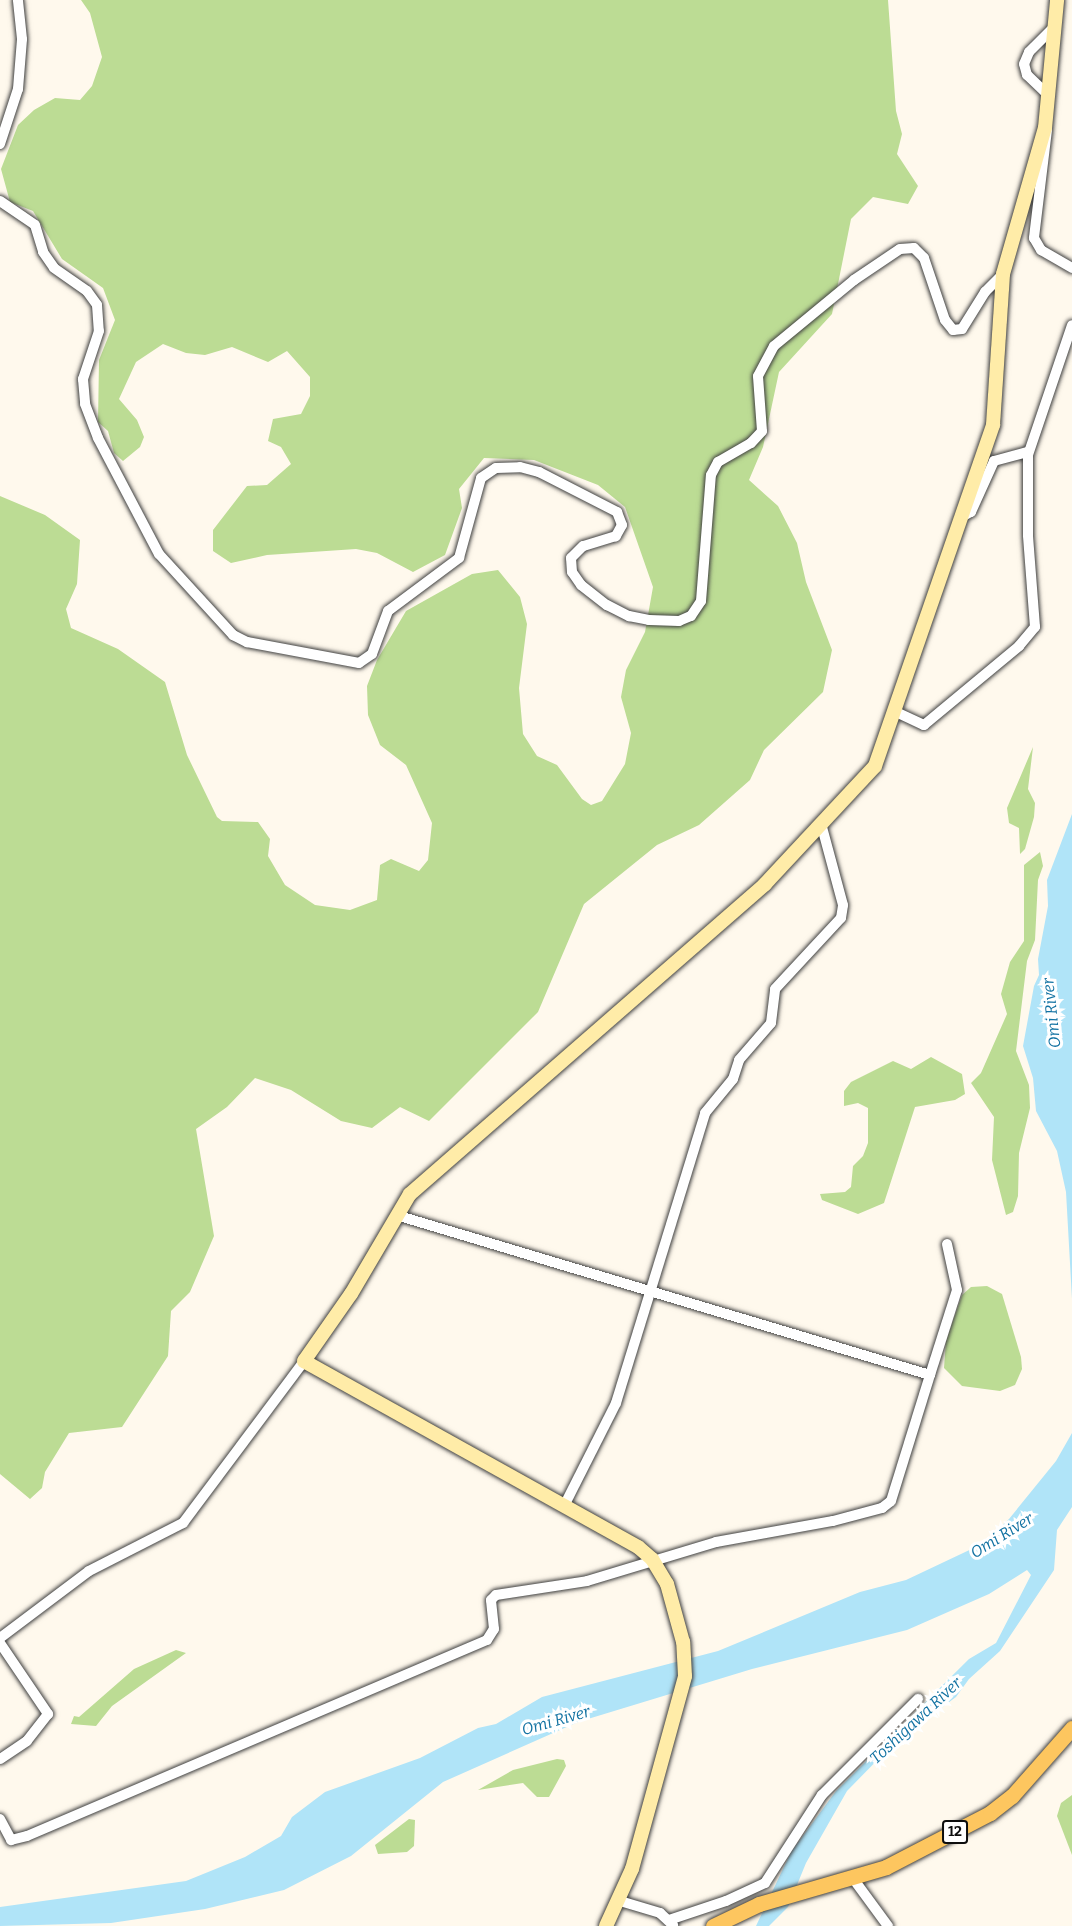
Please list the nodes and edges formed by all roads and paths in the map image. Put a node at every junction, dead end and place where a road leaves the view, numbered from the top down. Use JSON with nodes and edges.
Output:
{"nodes":[{"id":1,"x":18,"y":0,"type":"edge"},
{"id":2,"x":1057,"y":0,"type":"edge"},
{"id":3,"x":1053,"y":28,"type":"junction"},
{"id":4,"x":1047,"y":94,"type":"junction"},
{"id":5,"x":1046,"y":124,"type":"junction"},
{"id":6,"x":0,"y":144,"type":"edge"},
{"id":7,"x":0,"y":201,"type":"edge"},
{"id":8,"x":1072,"y":268,"type":"edge"},
{"id":9,"x":1003,"y":274,"type":"junction"},
{"id":10,"x":1072,"y":325,"type":"edge"},
{"id":11,"x":1028,"y":452,"type":"junction"},
{"id":12,"x":963,"y":516,"type":"junction"},
{"id":13,"x":896,"y":712,"type":"junction"},
{"id":14,"x":822,"y":827,"type":"junction"},
{"id":15,"x":396,"y":1215,"type":"junction"},
{"id":16,"x":947,"y":1244,"type":"dead end"},
{"id":17,"x":649,"y":1292,"type":"junction"},
{"id":18,"x":304,"y":1361,"type":"junction"},
{"id":19,"x":930,"y":1375,"type":"junction"},
{"id":20,"x":564,"y":1506,"type":"junction"},
{"id":21,"x":652,"y":1559,"type":"junction"},
{"id":22,"x":0,"y":1641,"type":"edge"},
{"id":23,"x":918,"y":1699,"type":"dead end"},
{"id":24,"x":1072,"y":1728,"type":"edge"},
{"id":25,"x":0,"y":1759,"type":"edge"},
{"id":26,"x":0,"y":1819,"type":"edge"},
{"id":27,"x":852,"y":1877,"type":"junction"},
{"id":28,"x":620,"y":1901,"type":"junction"},
{"id":29,"x":672,"y":1923,"type":"edge"},
{"id":30,"x":606,"y":1926,"type":"edge"},
{"id":31,"x":713,"y":1926,"type":"edge"},
{"id":32,"x":888,"y":1926,"type":"edge"}],
"edges":[{"from":1,"to":6,"type":"street"},
{"from":2,"to":3,"type":"street"},
{"from":3,"to":4,"type":"street"},
{"from":3,"to":4,"type":"street"},
{"from":4,"to":5,"type":"street"},
{"from":5,"to":8,"type":"street"},
{"from":5,"to":9,"type":"street"},
{"from":7,"to":9,"type":"street"},
{"from":9,"to":12,"type":"street"},
{"from":10,"to":11,"type":"street"},
{"from":11,"to":12,"type":"street"},
{"from":11,"to":13,"type":"street"},
{"from":12,"to":13,"type":"street"},
{"from":13,"to":14,"type":"street"},
{"from":14,"to":15,"type":"street"},
{"from":14,"to":17,"type":"street"},
{"from":15,"to":17,"type":"street"},
{"from":15,"to":18,"type":"street"},
{"from":16,"to":19,"type":"street"},
{"from":17,"to":19,"type":"street"},
{"from":17,"to":20,"type":"street"},
{"from":18,"to":20,"type":"street"},
{"from":18,"to":22,"type":"street"},
{"from":19,"to":21,"type":"street"},
{"from":20,"to":21,"type":"street"},
{"from":21,"to":26,"type":"street"},
{"from":21,"to":28,"type":"street"},
{"from":22,"to":25,"type":"street"},
{"from":23,"to":29,"type":"street"},
{"from":24,"to":27,"type":"main road","number":"12"},
{"from":27,"to":31,"type":"main road","number":"12"},
{"from":27,"to":32,"type":"street"},
{"from":28,"to":29,"type":"street"},
{"from":28,"to":30,"type":"street"}]}
